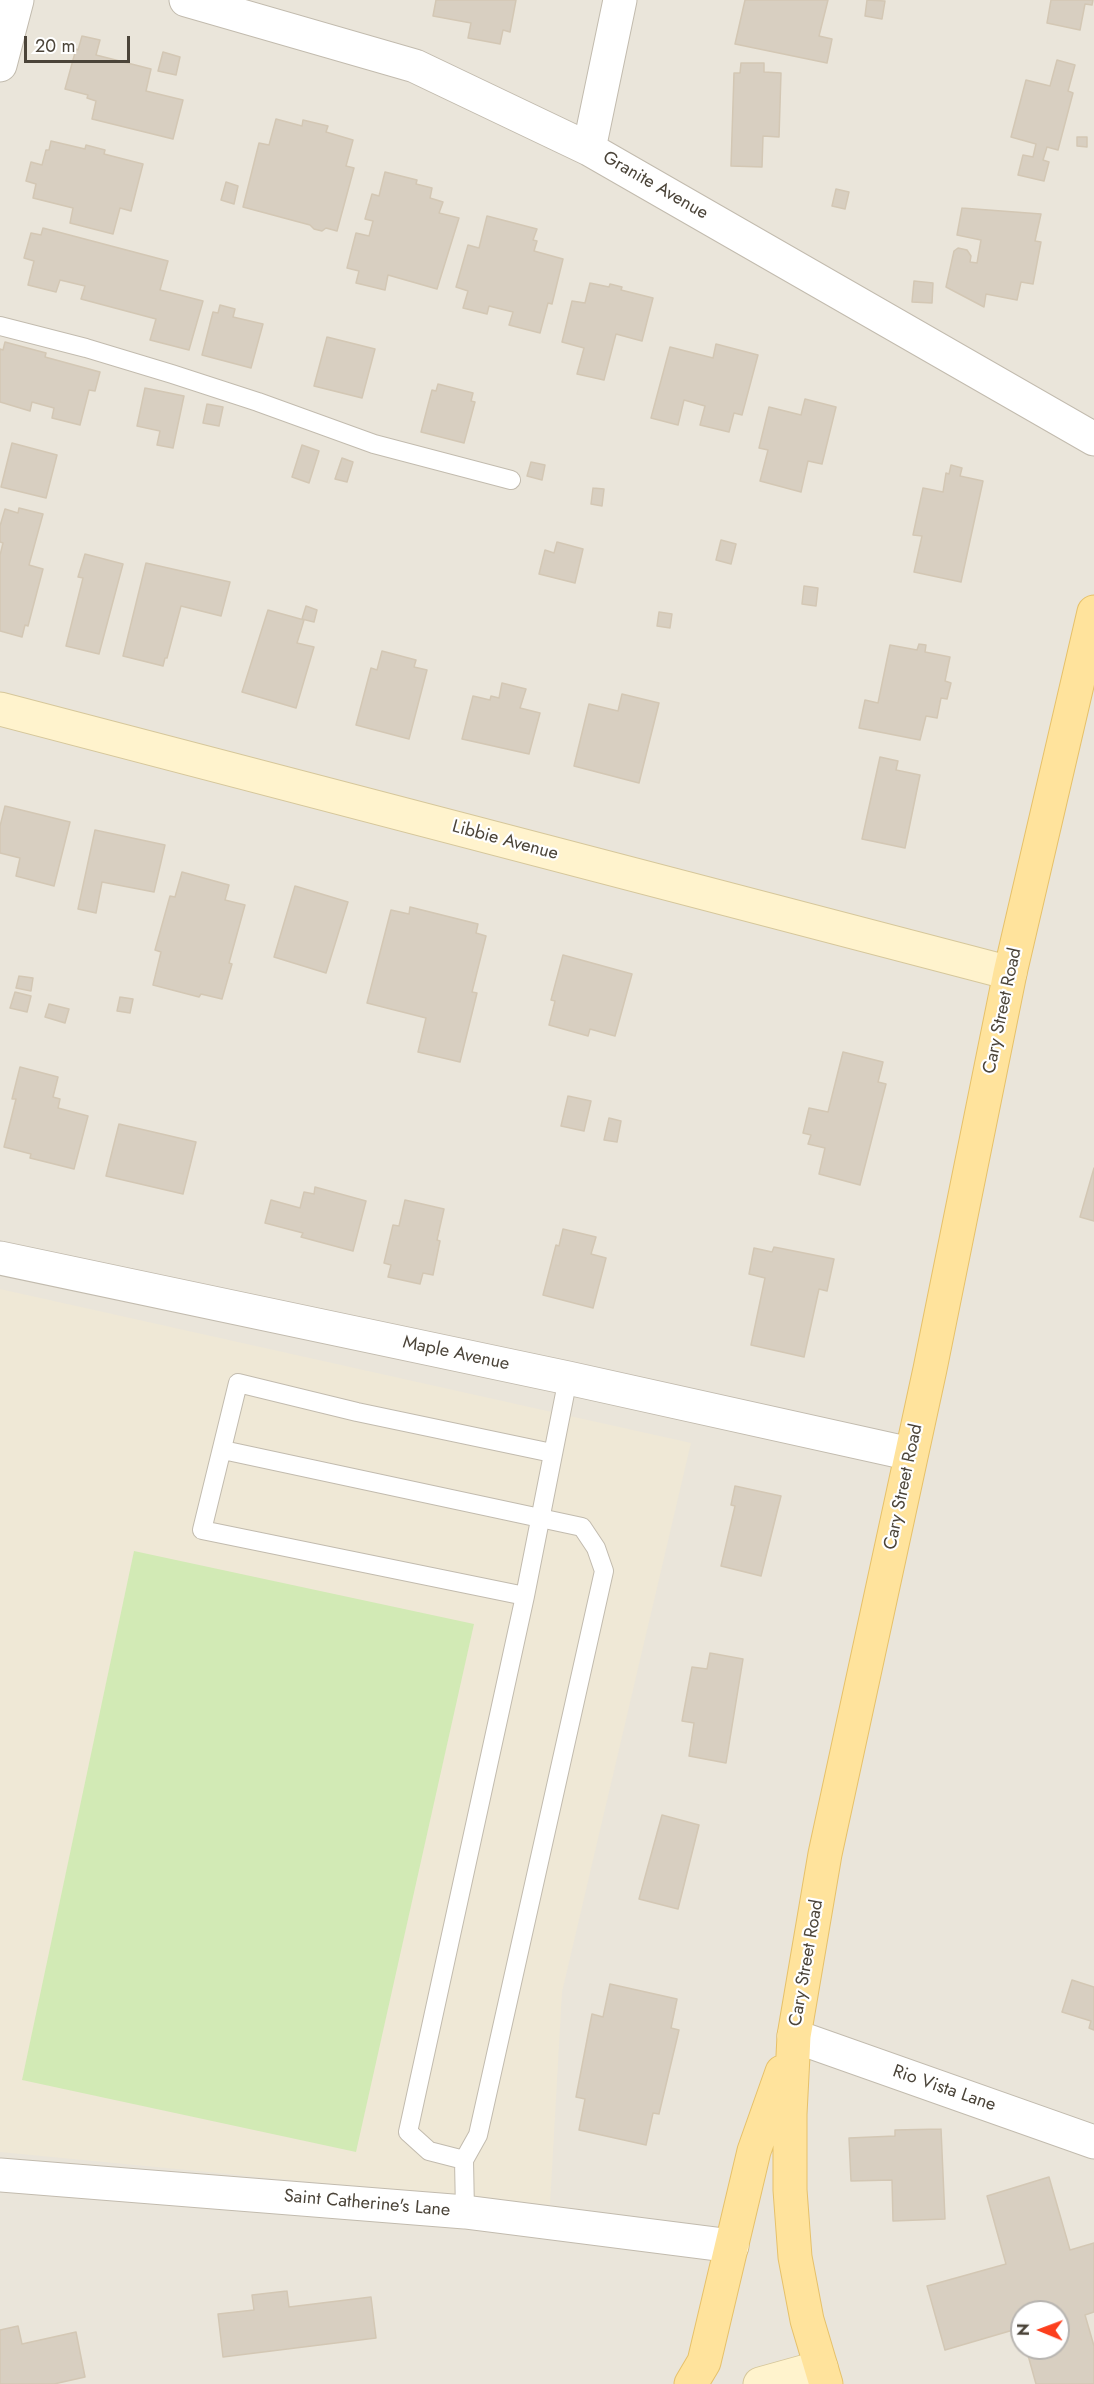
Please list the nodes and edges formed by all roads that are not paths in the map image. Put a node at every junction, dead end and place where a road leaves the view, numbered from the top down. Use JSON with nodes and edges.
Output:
{"nodes":[{"id":1,"x":17,"y":0,"type":"edge"},
{"id":2,"x":186,"y":0,"type":"edge"},
{"id":3,"x":620,"y":0,"type":"edge"},
{"id":4,"x":0,"y":65,"type":"edge"},
{"id":5,"x":589,"y":149,"type":"junction"},
{"id":6,"x":0,"y":326,"type":"edge"},
{"id":7,"x":1094,"y":439,"type":"edge"},
{"id":8,"x":511,"y":480,"type":"dead end"},
{"id":9,"x":1094,"y":612,"type":"edge"},
{"id":10,"x":0,"y":710,"type":"edge"},
{"id":11,"x":1010,"y":973,"type":"junction"},
{"id":12,"x":0,"y":1258,"type":"edge"},
{"id":13,"x":568,"y":1378,"type":"junction"},
{"id":14,"x":223,"y":1450,"type":"junction"},
{"id":15,"x":552,"y":1453,"type":"junction"},
{"id":16,"x":911,"y":1454,"type":"junction"},
{"id":17,"x":540,"y":1517,"type":"junction"},
{"id":18,"x":525,"y":1596,"type":"junction"},
{"id":19,"x":794,"y":2036,"type":"junction"},
{"id":20,"x":1094,"y":2142,"type":"edge"},
{"id":21,"x":464,"y":2160,"type":"junction"},
{"id":22,"x":0,"y":2175,"type":"edge"},
{"id":23,"x":465,"y":2212,"type":"junction"},
{"id":24,"x":732,"y":2246,"type":"junction"},
{"id":25,"x":824,"y":2375,"type":"edge"},
{"id":26,"x":691,"y":2384,"type":"edge"},
{"id":27,"x":760,"y":2384,"type":"edge"}],
"edges":[{"from":1,"to":4,"type":"street"},
{"from":2,"to":5,"type":"street","name":"Granite Avenue"},
{"from":3,"to":5,"type":"street"},
{"from":5,"to":7,"type":"street","name":"Granite Avenue"},
{"from":6,"to":8,"type":"lane"},
{"from":9,"to":11,"type":"main road","name":"Cary Street Road"},
{"from":10,"to":11,"type":"main road","name":"Libbie Avenue"},
{"from":11,"to":16,"type":"main road","name":"Cary Street Road"},
{"from":12,"to":13,"type":"street","name":"Maple Avenue"},
{"from":13,"to":15,"type":"lane"},
{"from":13,"to":16,"type":"street","name":"Maple Avenue"},
{"from":14,"to":15,"type":"lane"},
{"from":14,"to":17,"type":"lane"},
{"from":14,"to":18,"type":"lane"},
{"from":15,"to":17,"type":"lane"},
{"from":16,"to":19,"type":"main road","name":"Cary Street Road"},
{"from":17,"to":18,"type":"lane"},
{"from":17,"to":21,"type":"lane"},
{"from":18,"to":21,"type":"lane"},
{"from":19,"to":20,"type":"street","name":"Rio Vista Lane"},
{"from":19,"to":24,"type":"main road"},
{"from":19,"to":25,"type":"main road","name":"Cary Street Road"},
{"from":21,"to":23,"type":"lane"},
{"from":22,"to":23,"type":"street","name":"Saint Catherine's Lane"},
{"from":23,"to":24,"type":"street","name":"Saint Catherine's Lane"},
{"from":24,"to":26,"type":"main road"},
{"from":25,"to":27,"type":"main road"}]}
